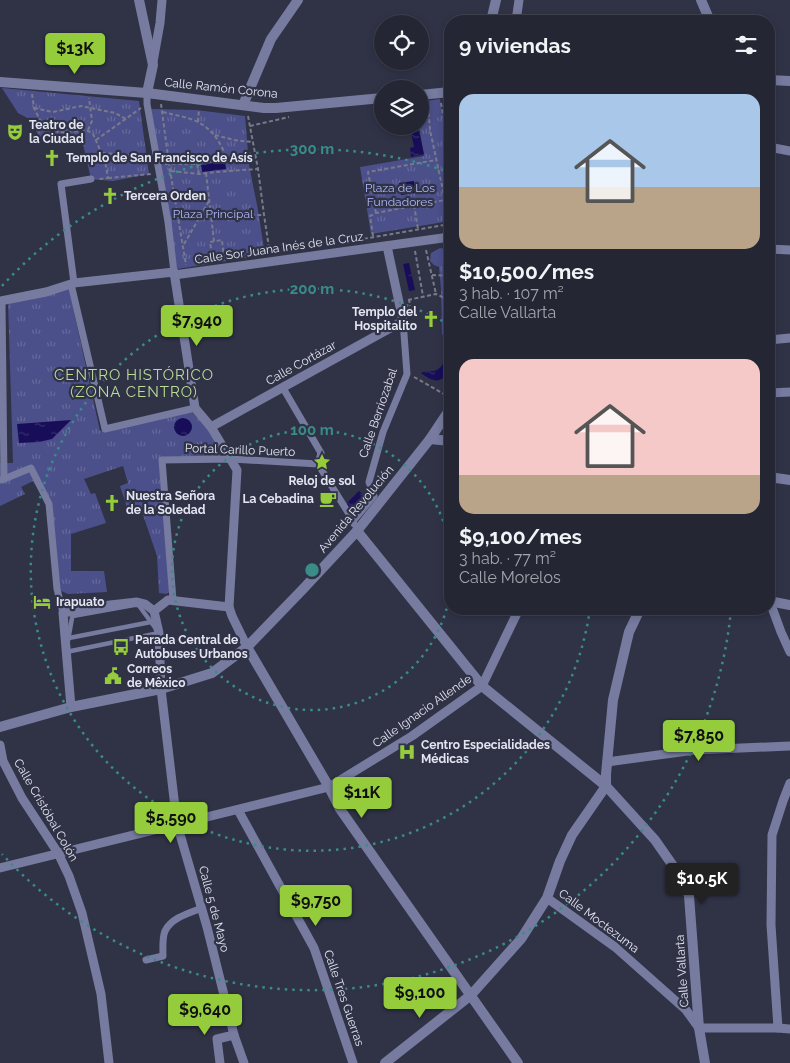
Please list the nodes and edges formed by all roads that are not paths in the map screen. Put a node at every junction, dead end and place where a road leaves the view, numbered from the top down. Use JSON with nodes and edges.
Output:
{"nodes":[{"id":1,"x":139,"y":0,"type":"edge"},
{"id":2,"x":162,"y":0,"type":"edge"},
{"id":3,"x":298,"y":0,"type":"edge"},
{"id":4,"x":496,"y":0,"type":"edge"},
{"id":5,"x":519,"y":0,"type":"edge"},
{"id":6,"x":701,"y":0,"type":"edge"},
{"id":7,"x":492,"y":15,"type":"edge"},
{"id":8,"x":517,"y":15,"type":"edge"},
{"id":9,"x":707,"y":15,"type":"edge"},
{"id":10,"x":153,"y":65,"type":"junction"},
{"id":11,"x":775,"y":80,"type":"edge"},
{"id":12,"x":790,"y":81,"type":"edge"},
{"id":13,"x":0,"y":82,"type":"edge"},
{"id":14,"x":147,"y":93,"type":"junction"},
{"id":15,"x":444,"y":94,"type":"edge"},
{"id":16,"x":429,"y":96,"type":"edge"},
{"id":17,"x":374,"y":99,"type":"edge"},
{"id":18,"x":245,"y":108,"type":"junction"},
{"id":19,"x":775,"y":148,"type":"edge"},
{"id":20,"x":790,"y":151,"type":"edge"},
{"id":21,"x":91,"y":179,"type":"road end"},
{"id":22,"x":444,"y":238,"type":"edge"},
{"id":23,"x":387,"y":246,"type":"junction"},
{"id":24,"x":775,"y":249,"type":"edge"},
{"id":25,"x":790,"y":250,"type":"edge"},
{"id":26,"x":174,"y":273,"type":"junction"},
{"id":27,"x":72,"y":283,"type":"junction"},
{"id":28,"x":1,"y":301,"type":"edge"},
{"id":29,"x":1,"y":315,"type":"edge"},
{"id":30,"x":403,"y":321,"type":"junction"},
{"id":31,"x":790,"y":338,"type":"edge"},
{"id":32,"x":775,"y":339,"type":"edge"},
{"id":33,"x":283,"y":388,"type":"junction"},
{"id":34,"x":790,"y":392,"type":"edge"},
{"id":35,"x":775,"y":393,"type":"edge"},
{"id":36,"x":195,"y":408,"type":"junction"},
{"id":37,"x":444,"y":418,"type":"edge"},
{"id":38,"x":210,"y":427,"type":"junction"},
{"id":39,"x":430,"y":439,"type":"junction"},
{"id":40,"x":444,"y":440,"type":"edge"},
{"id":41,"x":2,"y":458,"type":"edge"},
{"id":42,"x":232,"y":459,"type":"junction"},
{"id":43,"x":318,"y":464,"type":"junction"},
{"id":44,"x":775,"y":479,"type":"edge"},
{"id":45,"x":2,"y":480,"type":"edge"},
{"id":46,"x":790,"y":480,"type":"edge"},
{"id":47,"x":352,"y":521,"type":"junction"},
{"id":48,"x":357,"y":531,"type":"junction"},
{"id":49,"x":173,"y":600,"type":"junction"},
{"id":50,"x":775,"y":603,"type":"edge"},
{"id":51,"x":790,"y":605,"type":"edge"},
{"id":52,"x":229,"y":607,"type":"junction"},
{"id":53,"x":154,"y":611,"type":"junction"},
{"id":54,"x":63,"y":612,"type":"junction"},
{"id":55,"x":516,"y":615,"type":"edge"},
{"id":56,"x":637,"y":615,"type":"edge"},
{"id":57,"x":775,"y":615,"type":"edge"},
{"id":58,"x":150,"y":622,"type":"junction"},
{"id":59,"x":159,"y":633,"type":"junction"},
{"id":60,"x":69,"y":638,"type":"junction"},
{"id":61,"x":246,"y":647,"type":"junction"},
{"id":62,"x":66,"y":652,"type":"junction"},
{"id":63,"x":790,"y":652,"type":"edge"},
{"id":64,"x":482,"y":686,"type":"junction"},
{"id":65,"x":161,"y":689,"type":"junction"},
{"id":66,"x":71,"y":707,"type":"junction"},
{"id":67,"x":0,"y":727,"type":"edge"},
{"id":68,"x":0,"y":745,"type":"edge"},
{"id":69,"x":790,"y":746,"type":"edge"},
{"id":70,"x":607,"y":762,"type":"junction"},
{"id":71,"x":790,"y":783,"type":"edge"},
{"id":72,"x":606,"y":786,"type":"junction"},
{"id":73,"x":329,"y":787,"type":"junction"},
{"id":74,"x":238,"y":810,"type":"junction"},
{"id":75,"x":178,"y":824,"type":"junction"},
{"id":76,"x":58,"y":853,"type":"junction"},
{"id":77,"x":0,"y":868,"type":"edge"},
{"id":78,"x":547,"y":898,"type":"junction"},
{"id":79,"x":202,"y":908,"type":"junction"},
{"id":80,"x":146,"y":960,"type":"dead end"},
{"id":81,"x":471,"y":995,"type":"junction"},
{"id":82,"x":699,"y":1028,"type":"junction"},
{"id":83,"x":778,"y":1028,"type":"junction"},
{"id":84,"x":790,"y":1029,"type":"edge"},
{"id":85,"x":234,"y":1035,"type":"junction"},
{"id":86,"x":108,"y":1063,"type":"edge"},
{"id":87,"x":220,"y":1063,"type":"edge"},
{"id":88,"x":244,"y":1063,"type":"edge"},
{"id":89,"x":353,"y":1063,"type":"edge"},
{"id":90,"x":385,"y":1063,"type":"edge"},
{"id":91,"x":518,"y":1063,"type":"edge"},
{"id":92,"x":705,"y":1063,"type":"edge"}],
"edges":[{"from":1,"to":10,"type":"street"},
{"from":2,"to":10,"type":"street"},
{"from":3,"to":18,"type":"street"},
{"from":4,"to":7,"type":"street"},
{"from":5,"to":8,"type":"street"},
{"from":6,"to":9,"type":"street"},
{"from":10,"to":14,"type":"street"},
{"from":11,"to":12,"type":"street"},
{"from":13,"to":14,"type":"street","name":"Calle Ramón Corona"},
{"from":14,"to":18,"type":"street","name":"Calle Ramón Corona"},
{"from":14,"to":26,"type":"street"},
{"from":15,"to":16,"type":"street"},
{"from":17,"to":18,"type":"street","name":"Calle Ramón Corona"},
{"from":19,"to":20,"type":"street"},
{"from":21,"to":27,"type":"street"},
{"from":22,"to":23,"type":"street","name":"Calle Sor Juana Inés de la Cruz"},
{"from":23,"to":26,"type":"street","name":"Calle Sor Juana Inés de la Cruz"},
{"from":23,"to":30,"type":"street","name":"Calle Berriozabal"},
{"from":24,"to":25,"type":"street"},
{"from":26,"to":27,"type":"street","name":"Calle Sor Juana Inés de la Cruz"},
{"from":26,"to":36,"type":"street"},
{"from":27,"to":28,"type":"street","name":"Calle Sor Juana Inés de la Cruz"},
{"from":27,"to":36,"type":"street"},
{"from":28,"to":29,"type":"street"},
{"from":29,"to":41,"type":"street"},
{"from":30,"to":33,"type":"street","name":"Calle Cortázar"},
{"from":30,"to":47,"type":"street","name":"Calle Berriozabal"},
{"from":31,"to":32,"type":"street"},
{"from":33,"to":38,"type":"street","name":"Calle Cortázar"},
{"from":33,"to":43,"type":"street"},
{"from":34,"to":35,"type":"street"},
{"from":36,"to":38,"type":"street"},
{"from":37,"to":39,"type":"street","name":"Avenida Revolución"},
{"from":38,"to":42,"type":"street"},
{"from":39,"to":40,"type":"street"},
{"from":39,"to":48,"type":"street","name":"Avenida Revolución"},
{"from":41,"to":45,"type":"street"},
{"from":42,"to":43,"type":"street","name":"Portal Carillo Puerto"},
{"from":42,"to":49,"type":"street","name":"Portal Carillo Puerto"},
{"from":42,"to":52,"type":"street"},
{"from":43,"to":47,"type":"street"},
{"from":44,"to":46,"type":"street"},
{"from":45,"to":54,"type":"street"},
{"from":47,"to":48,"type":"street"},
{"from":48,"to":61,"type":"street","name":"Avenida Revolución"},
{"from":48,"to":64,"type":"street","name":"Calle Vallarta"},
{"from":49,"to":52,"type":"street"},
{"from":49,"to":53,"type":"street"},
{"from":50,"to":51,"type":"street"},
{"from":52,"to":61,"type":"street"},
{"from":53,"to":54,"type":"street"},
{"from":53,"to":59,"type":"street","name":"Calle 5 de Mayo"},
{"from":54,"to":62,"type":"street"},
{"from":55,"to":64,"type":"street","name":"Calle Ignacio Allende"},
{"from":56,"to":70,"type":"street"},
{"from":57,"to":63,"type":"street"},
{"from":58,"to":59,"type":"lane"},
{"from":58,"to":60,"type":"lane"},
{"from":58,"to":60,"type":"lane"},
{"from":59,"to":62,"type":"lane"},
{"from":59,"to":65,"type":"street","name":"Calle 5 de Mayo"},
{"from":60,"to":62,"type":"lane"},
{"from":61,"to":65,"type":"street","name":"Avenida Revolución"},
{"from":61,"to":73,"type":"street"},
{"from":62,"to":66,"type":"street"},
{"from":64,"to":72,"type":"street","name":"Calle Vallarta"},
{"from":64,"to":73,"type":"street","name":"Calle Ignacio Allende"},
{"from":65,"to":66,"type":"street","name":"Avenida Revolución"},
{"from":65,"to":75,"type":"street","name":"Calle 5 de Mayo"},
{"from":66,"to":67,"type":"street","name":"Avenida Revolución"},
{"from":68,"to":76,"type":"street","name":"Calle Cristóbal Colón"},
{"from":69,"to":70,"type":"street"},
{"from":70,"to":72,"type":"street"},
{"from":71,"to":83,"type":"street"},
{"from":72,"to":78,"type":"street"},
{"from":72,"to":82,"type":"street","name":"Calle Vallarta"},
{"from":73,"to":74,"type":"street","name":"Calle Ignacio Allende"},
{"from":73,"to":81,"type":"street"},
{"from":74,"to":75,"type":"street","name":"Calle Ignacio Allende"},
{"from":74,"to":89,"type":"street","name":"Calle Tres Guerras"},
{"from":75,"to":76,"type":"street","name":"Calle Ignacio Allende"},
{"from":75,"to":79,"type":"street","name":"Calle 5 de Mayo"},
{"from":76,"to":77,"type":"street","name":"Calle Ignacio Allende"},
{"from":76,"to":86,"type":"street","name":"Calle Cristóbal Colón"},
{"from":78,"to":81,"type":"street"},
{"from":78,"to":82,"type":"street","name":"Calle Moctezuma"},
{"from":79,"to":80,"type":"street"},
{"from":79,"to":85,"type":"street","name":"Calle 5 de Mayo"},
{"from":81,"to":90,"type":"street"},
{"from":81,"to":91,"type":"street"},
{"from":82,"to":83,"type":"street"},
{"from":82,"to":92,"type":"street","name":"Calle Vallarta"},
{"from":83,"to":84,"type":"street"},
{"from":85,"to":87,"type":"street"},
{"from":85,"to":88,"type":"street","name":"Calle 5 de Mayo"}]}
